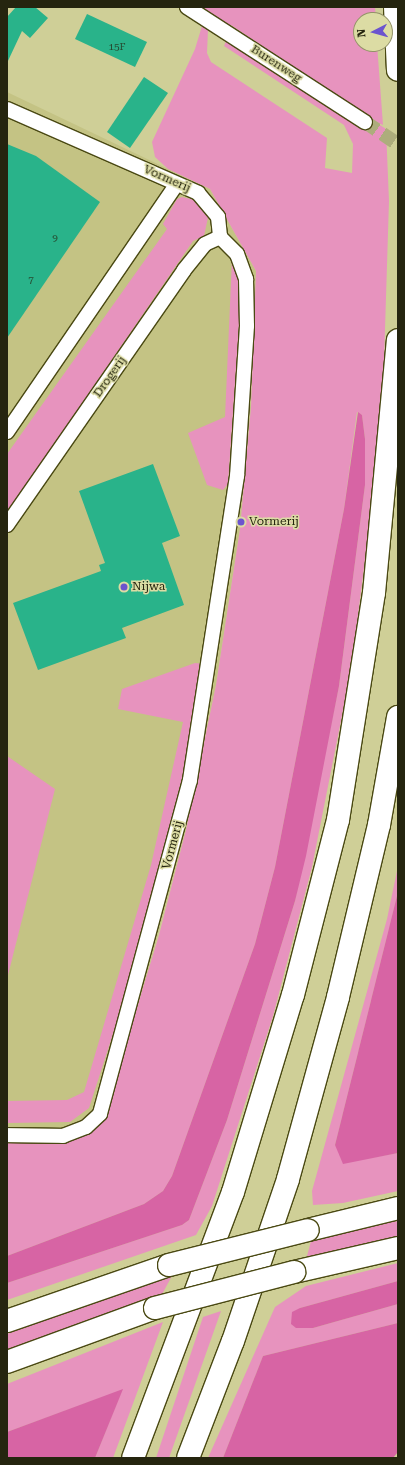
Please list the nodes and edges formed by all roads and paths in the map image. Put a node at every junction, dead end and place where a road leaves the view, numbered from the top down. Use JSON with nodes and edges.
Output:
{"nodes":[{"id":1,"x":187,"y":7,"type":"edge"},
{"id":2,"x":394,"y":7,"type":"edge"},
{"id":3,"x":398,"y":70,"type":"edge"},
{"id":4,"x":7,"y":109,"type":"edge"},
{"id":5,"x":365,"y":122,"type":"tunnel mouth"},
{"id":6,"x":176,"y":184,"type":"junction"},
{"id":7,"x":220,"y":237,"type":"junction"},
{"id":8,"x":398,"y":340,"type":"edge"},
{"id":9,"x":7,"y":432,"type":"edge"},
{"id":10,"x":7,"y":525,"type":"edge"},
{"id":11,"x":398,"y":717,"type":"edge"},
{"id":12,"x":7,"y":1135,"type":"edge"},
{"id":13,"x":398,"y":1208,"type":"edge"},
{"id":14,"x":398,"y":1248,"type":"edge"},
{"id":15,"x":7,"y":1321,"type":"edge"},
{"id":16,"x":7,"y":1362,"type":"edge"},
{"id":17,"x":133,"y":1458,"type":"edge"},
{"id":18,"x":188,"y":1458,"type":"edge"}],
"edges":[{"from":1,"to":5,"type":"street","name":"Burenweg"},
{"from":2,"to":3,"type":"highway"},
{"from":4,"to":6,"type":"street","name":"Vormerij"},
{"from":6,"to":7,"type":"street","name":"Vormerij"},
{"from":6,"to":9,"type":"street"},
{"from":7,"to":10,"type":"street","name":"Drogerij"},
{"from":7,"to":12,"type":"street","name":"Vormerij"},
{"from":8,"to":17,"type":"highway"},
{"from":11,"to":18,"type":"highway"},
{"from":13,"to":15,"type":"highway","bridge":true},
{"from":14,"to":16,"type":"highway","bridge":true}]}
